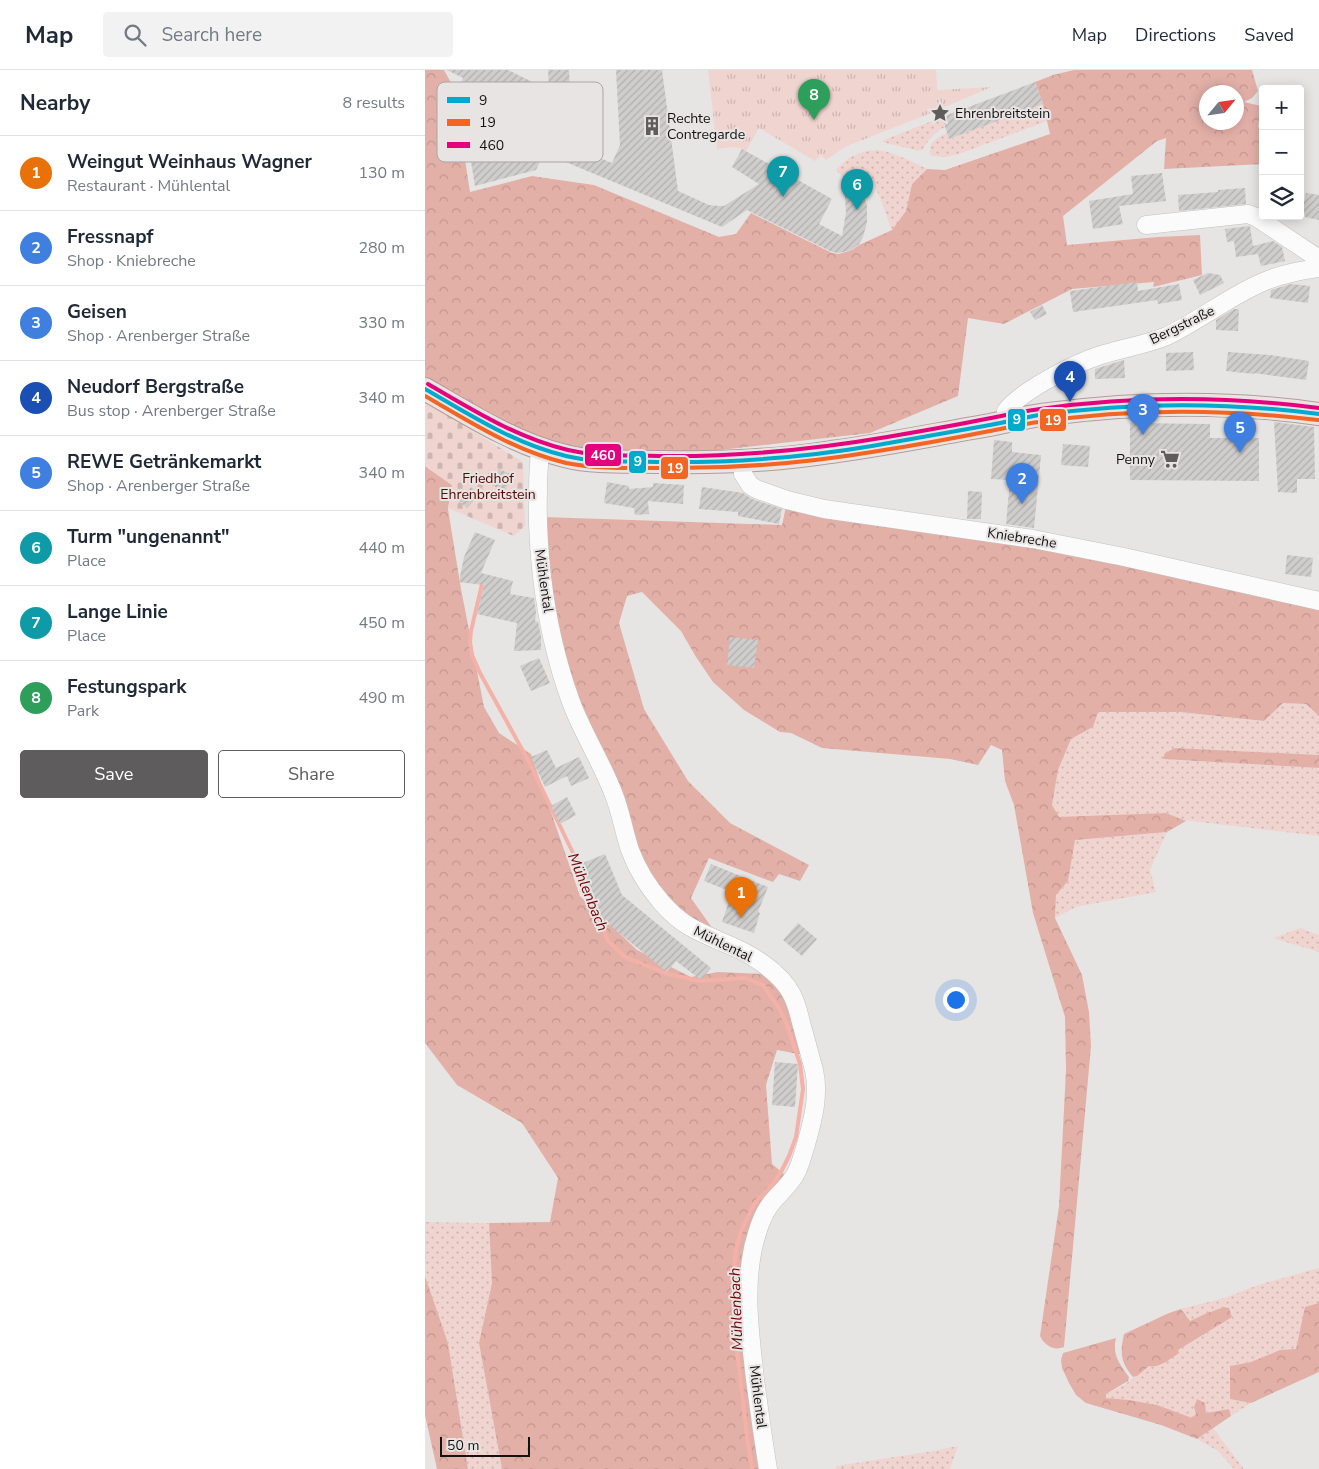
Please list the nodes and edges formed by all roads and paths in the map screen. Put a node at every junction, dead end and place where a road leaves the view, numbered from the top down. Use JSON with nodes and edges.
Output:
{"nodes":[{"id":1,"x":1146,"y":225,"type":"dead end"},
{"id":2,"x":1319,"y":259,"type":"edge"},
{"id":3,"x":1319,"y":268,"type":"edge"},
{"id":4,"x":425,"y":389,"type":"edge"},
{"id":5,"x":1319,"y":414,"type":"edge"},
{"id":6,"x":1005,"y":422,"type":"junction"},
{"id":7,"x":540,"y":449,"type":"junction"},
{"id":8,"x":743,"y":461,"type":"junction"},
{"id":9,"x":1319,"y":601,"type":"edge"},
{"id":10,"x":768,"y":1469,"type":"edge"}],
"edges":[{"from":1,"to":2,"type":"street"},
{"from":3,"to":6,"type":"street","name":"Bergstraße"},
{"from":4,"to":7,"type":"main road"},
{"from":5,"to":6,"type":"main road"},
{"from":6,"to":8,"type":"main road"},
{"from":7,"to":8,"type":"main road"},
{"from":7,"to":10,"type":"street","name":"Mühlental"},
{"from":8,"to":9,"type":"street","name":"Kniebreche"}]}
